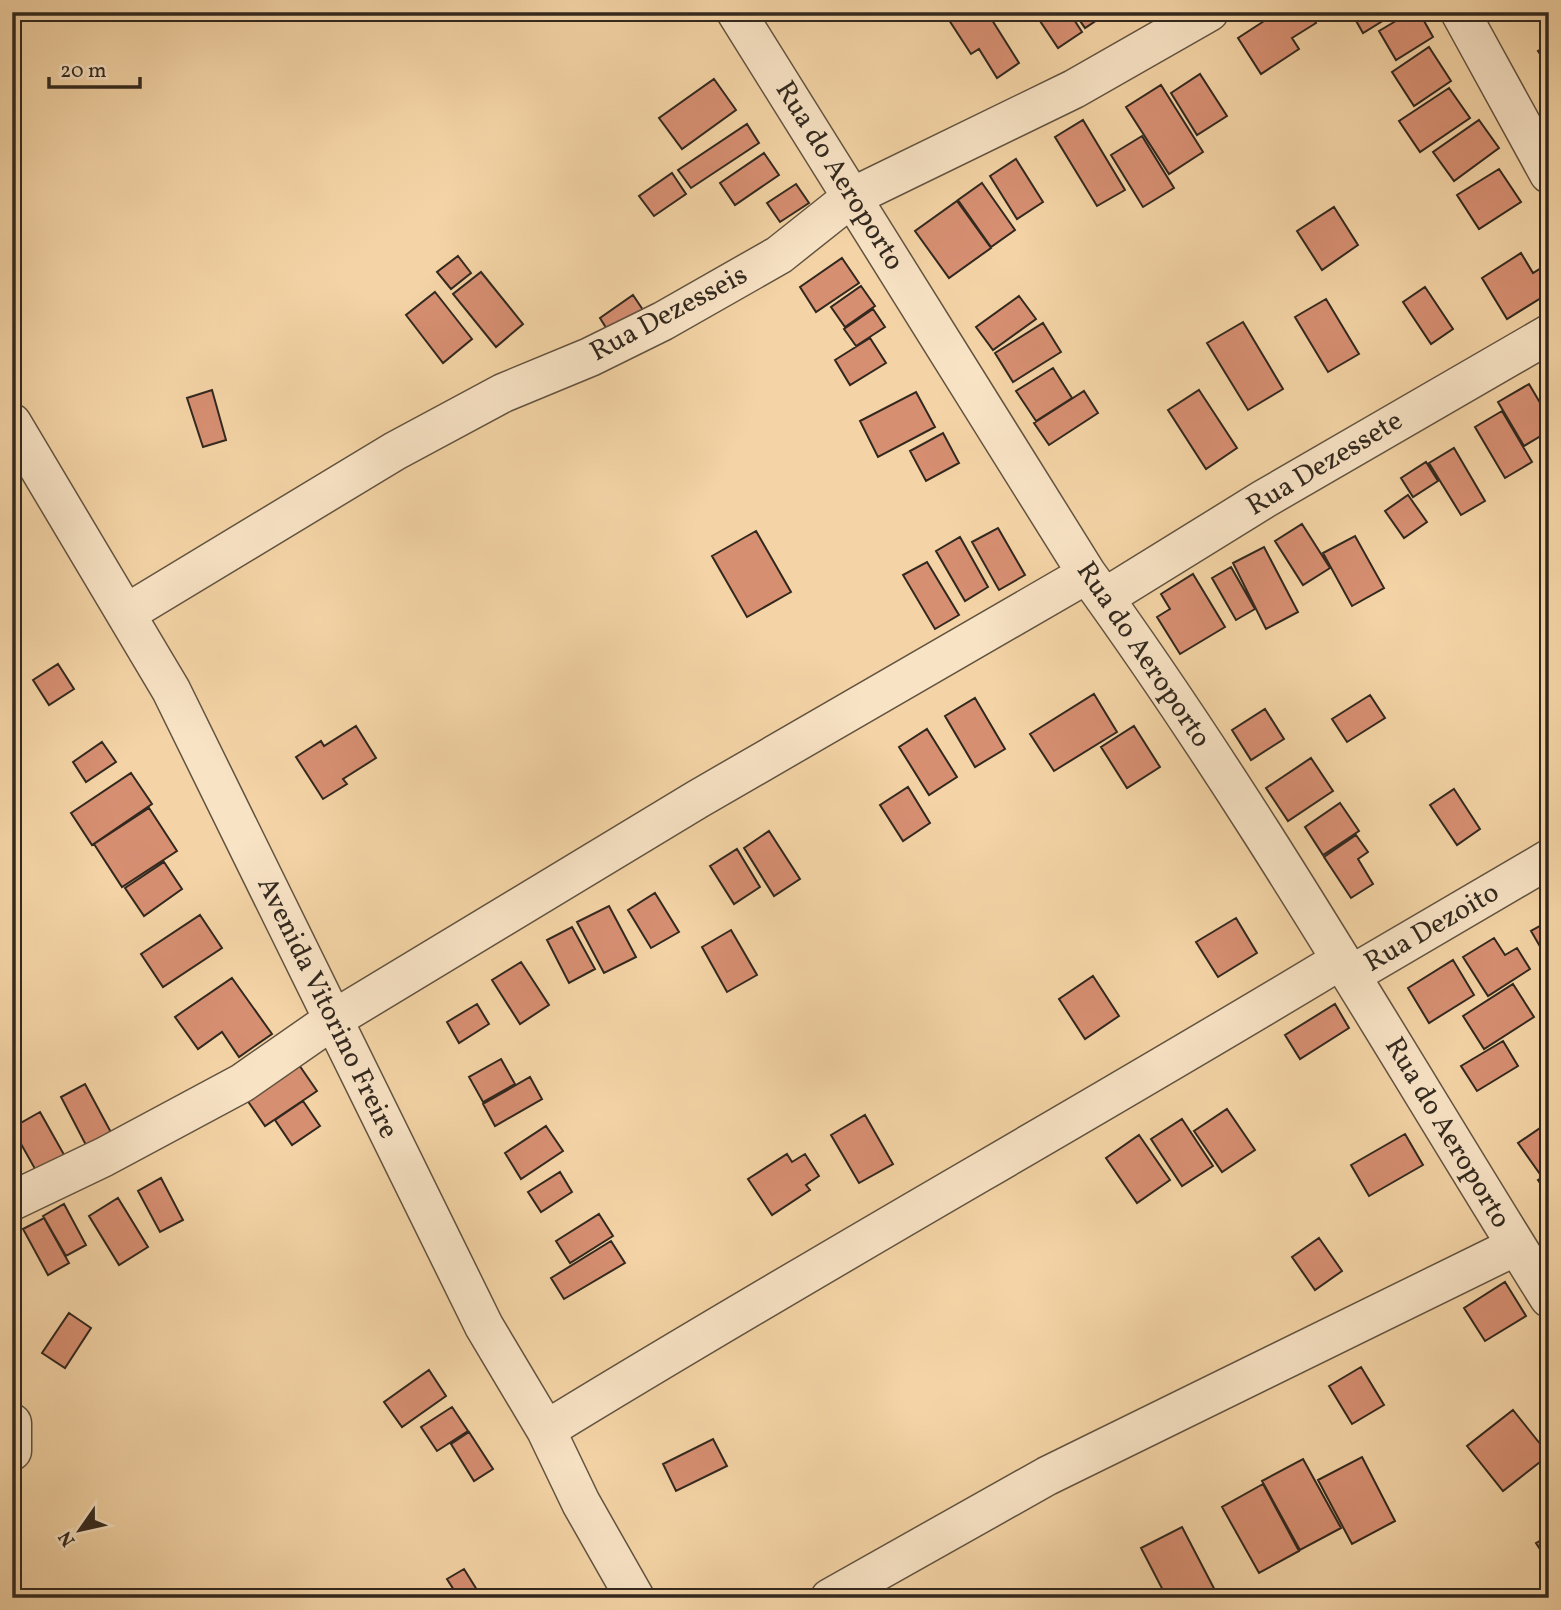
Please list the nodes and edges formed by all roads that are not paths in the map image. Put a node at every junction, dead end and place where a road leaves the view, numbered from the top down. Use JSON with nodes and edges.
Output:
{"nodes":[{"id":1,"x":736,"y":12,"type":"edge"},
{"id":2,"x":1209,"y":12,"type":"edge"},
{"id":3,"x":1460,"y":12,"type":"edge"},
{"id":4,"x":1549,"y":174,"type":"edge"},
{"id":5,"x":852,"y":197,"type":"junction"},
{"id":6,"x":1549,"y":334,"type":"edge"},
{"id":7,"x":12,"y":423,"type":"edge"},
{"id":8,"x":1096,"y":586,"type":"junction"},
{"id":9,"x":127,"y":613,"type":"junction"},
{"id":10,"x":1549,"y":859,"type":"edge"},
{"id":11,"x":1346,"y":967,"type":"junction"},
{"id":12,"x":334,"y":1019,"type":"junction"},
{"id":13,"x":12,"y":1201,"type":"edge"},
{"id":14,"x":1516,"y":1246,"type":"junction"},
{"id":15,"x":1549,"y":1298,"type":"edge"},
{"id":16,"x":12,"y":1423,"type":"edge"},
{"id":17,"x":546,"y":1430,"type":"junction"},
{"id":18,"x":12,"y":1451,"type":"edge"},
{"id":19,"x":635,"y":1598,"type":"edge"},
{"id":20,"x":830,"y":1598,"type":"edge"}],
"edges":[{"from":1,"to":5,"type":"street","name":"Rua do Aeroporto"},
{"from":2,"to":5,"type":"street","name":"Rua Dezesseis"},
{"from":3,"to":4,"type":"street"},
{"from":5,"to":8,"type":"street","name":"Rua do Aeroporto"},
{"from":5,"to":9,"type":"street","name":"Rua Dezesseis"},
{"from":6,"to":8,"type":"street","name":"Rua Dezessete"},
{"from":7,"to":9,"type":"street","name":"Avenida Vitorino Freire"},
{"from":8,"to":11,"type":"street","name":"Rua do Aeroporto"},
{"from":8,"to":12,"type":"street","name":"Rua Dezessete"},
{"from":9,"to":12,"type":"street","name":"Avenida Vitorino Freire"},
{"from":10,"to":11,"type":"street","name":"Rua Dezoito"},
{"from":11,"to":14,"type":"street","name":"Rua do Aeroporto"},
{"from":11,"to":17,"type":"street","name":"Rua Dezoito"},
{"from":12,"to":13,"type":"street","name":"Rua Dezessete"},
{"from":12,"to":17,"type":"street","name":"Avenida Vitorino Freire"},
{"from":14,"to":15,"type":"street","name":"Rua do Aeroporto"},
{"from":14,"to":20,"type":"street"},
{"from":16,"to":18,"type":"street"},
{"from":17,"to":19,"type":"street","name":"Avenida Vitorino Freire"}]}
